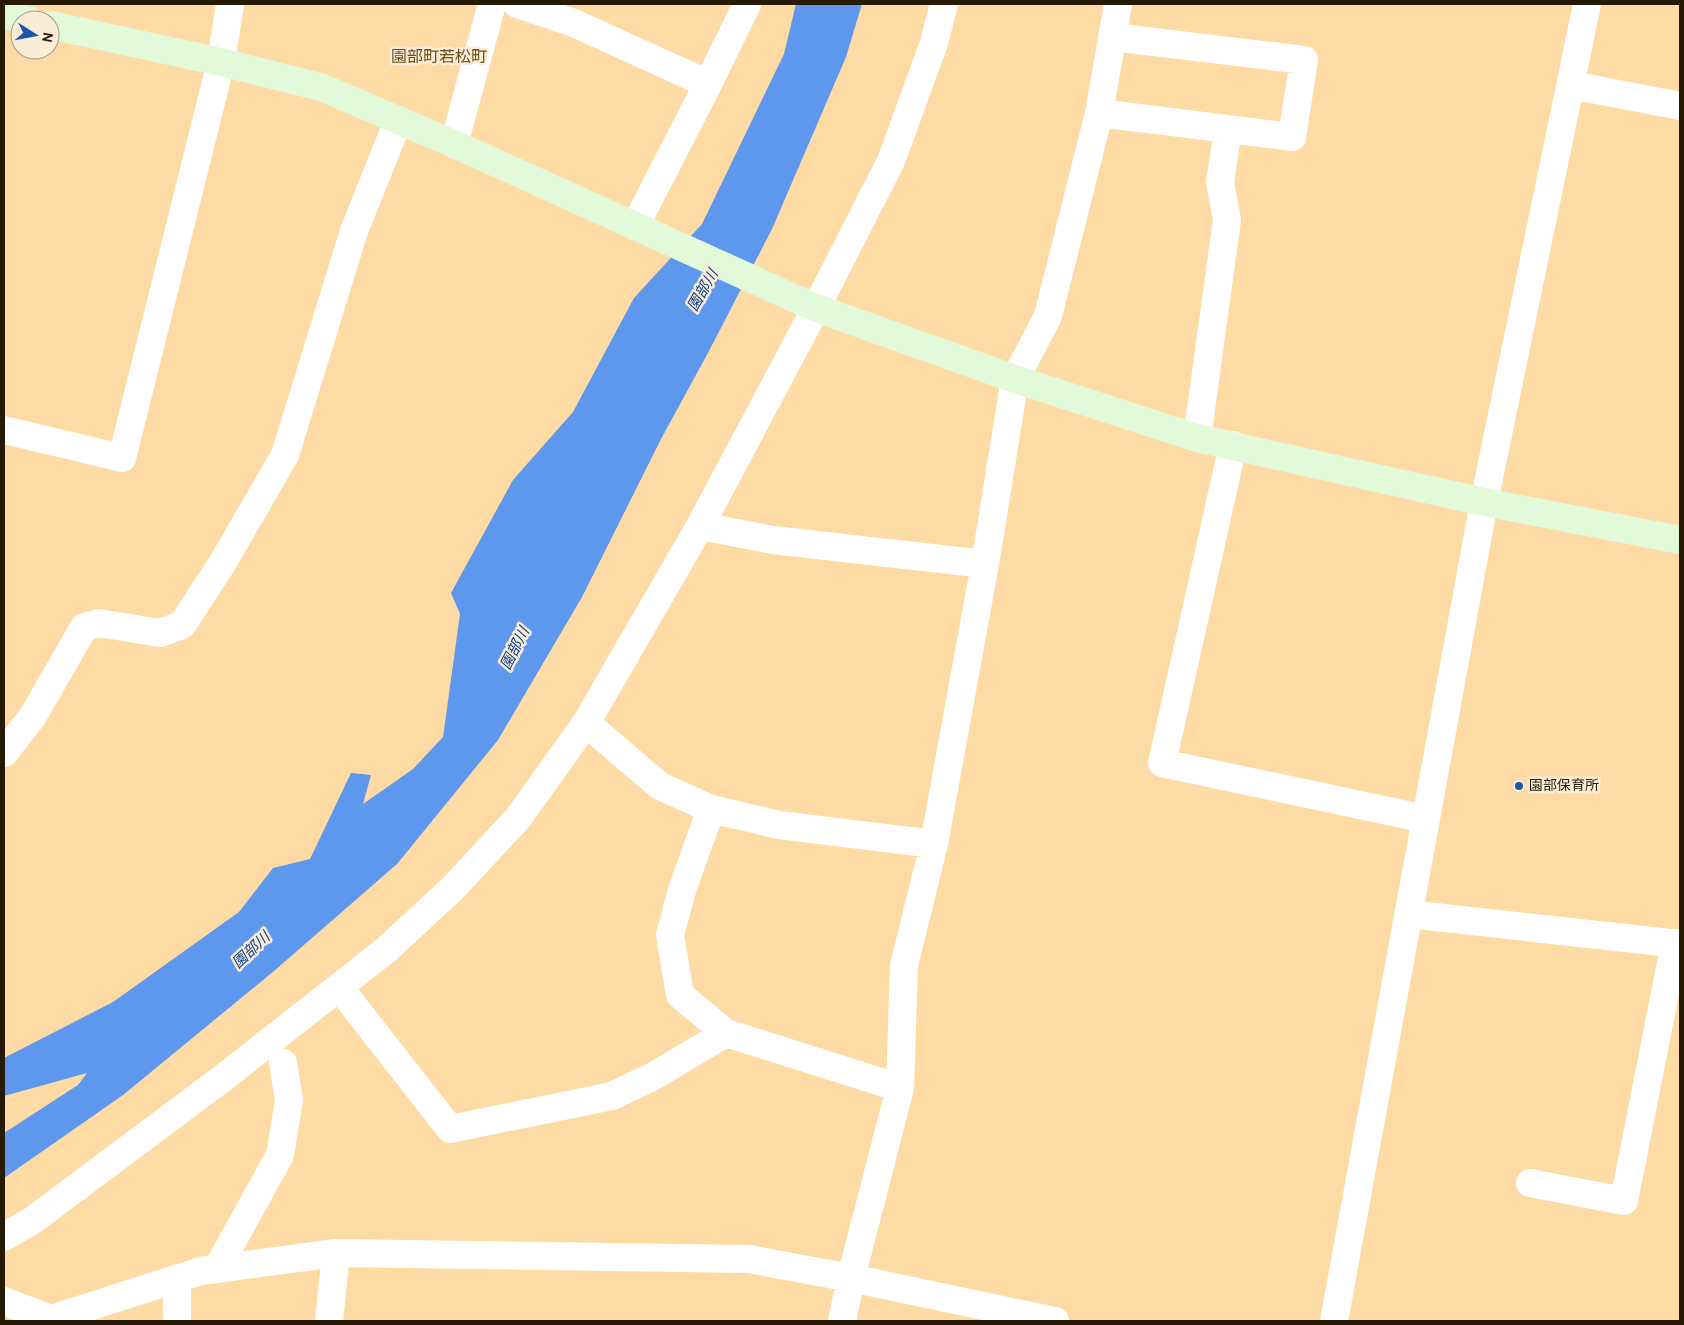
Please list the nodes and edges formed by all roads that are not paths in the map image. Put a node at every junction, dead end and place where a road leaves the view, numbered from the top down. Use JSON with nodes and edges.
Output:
{"nodes":[{"id":1,"x":230,"y":4,"type":"edge"},
{"id":2,"x":492,"y":4,"type":"edge"},
{"id":3,"x":517,"y":4,"type":"edge"},
{"id":4,"x":747,"y":4,"type":"edge"},
{"id":5,"x":944,"y":4,"type":"edge"},
{"id":6,"x":1118,"y":4,"type":"edge"},
{"id":7,"x":1587,"y":4,"type":"edge"},
{"id":8,"x":60,"y":27,"type":"edge"},
{"id":9,"x":1112,"y":36,"type":"junction"},
{"id":10,"x":221,"y":62,"type":"junction"},
{"id":11,"x":708,"y":84,"type":"junction"},
{"id":12,"x":1571,"y":85,"type":"junction"},
{"id":13,"x":1680,"y":106,"type":"edge"},
{"id":14,"x":1100,"y":113,"type":"junction"},
{"id":15,"x":398,"y":121,"type":"junction"},
{"id":16,"x":1228,"y":128,"type":"junction"},
{"id":17,"x":454,"y":144,"type":"junction"},
{"id":18,"x":643,"y":230,"type":"junction"},
{"id":19,"x":809,"y":304,"type":"junction"},
{"id":20,"x":1015,"y":379,"type":"junction"},
{"id":21,"x":4,"y":430,"type":"edge"},
{"id":22,"x":1196,"y":438,"type":"junction"},
{"id":23,"x":1233,"y":445,"type":"junction"},
{"id":24,"x":1484,"y":502,"type":"junction"},
{"id":25,"x":700,"y":526,"type":"junction"},
{"id":26,"x":1680,"y":540,"type":"edge"},
{"id":27,"x":985,"y":564,"type":"junction"},
{"id":28,"x":586,"y":723,"type":"junction"},
{"id":29,"x":4,"y":753,"type":"edge"},
{"id":30,"x":711,"y":809,"type":"junction"},
{"id":31,"x":1426,"y":819,"type":"junction"},
{"id":32,"x":934,"y":844,"type":"junction"},
{"id":33,"x":1408,"y":914,"type":"junction"},
{"id":34,"x":1678,"y":943,"type":"edge"},
{"id":35,"x":339,"y":987,"type":"junction"},
{"id":36,"x":726,"y":1033,"type":"junction"},
{"id":37,"x":283,"y":1063,"type":"dead end"},
{"id":38,"x":900,"y":1088,"type":"junction"},
{"id":39,"x":1530,"y":1183,"type":"dead end"},
{"id":40,"x":4,"y":1236,"type":"edge"},
{"id":41,"x":336,"y":1253,"type":"junction"},
{"id":42,"x":217,"y":1269,"type":"junction"},
{"id":43,"x":851,"y":1278,"type":"junction"},
{"id":44,"x":177,"y":1279,"type":"junction"},
{"id":45,"x":4,"y":1302,"type":"edge"},
{"id":46,"x":50,"y":1320,"type":"edge"},
{"id":47,"x":177,"y":1321,"type":"edge"},
{"id":48,"x":330,"y":1321,"type":"edge"},
{"id":49,"x":842,"y":1321,"type":"edge"},
{"id":50,"x":1055,"y":1321,"type":"edge"},
{"id":51,"x":1334,"y":1321,"type":"edge"}],
"edges":[{"from":1,"to":10,"type":"street"},
{"from":2,"to":17,"type":"street"},
{"from":3,"to":11,"type":"street"},
{"from":4,"to":11,"type":"street"},
{"from":5,"to":19,"type":"street"},
{"from":6,"to":9,"type":"street"},
{"from":7,"to":12,"type":"street"},
{"from":8,"to":10,"type":"street"},
{"from":9,"to":14,"type":"street"},
{"from":9,"to":16,"type":"street"},
{"from":10,"to":15,"type":"street"},
{"from":10,"to":21,"type":"street"},
{"from":11,"to":18,"type":"street"},
{"from":12,"to":13,"type":"street"},
{"from":12,"to":24,"type":"street"},
{"from":14,"to":16,"type":"street"},
{"from":14,"to":20,"type":"street"},
{"from":15,"to":17,"type":"street"},
{"from":15,"to":29,"type":"street"},
{"from":16,"to":22,"type":"street"},
{"from":17,"to":18,"type":"street"},
{"from":18,"to":19,"type":"street"},
{"from":19,"to":20,"type":"street"},
{"from":19,"to":25,"type":"street"},
{"from":20,"to":22,"type":"street"},
{"from":20,"to":27,"type":"street"},
{"from":22,"to":23,"type":"street"},
{"from":23,"to":24,"type":"street"},
{"from":23,"to":31,"type":"street"},
{"from":24,"to":26,"type":"street"},
{"from":24,"to":31,"type":"street"},
{"from":25,"to":27,"type":"street"},
{"from":25,"to":28,"type":"street"},
{"from":27,"to":32,"type":"street"},
{"from":28,"to":30,"type":"street"},
{"from":28,"to":35,"type":"street"},
{"from":30,"to":32,"type":"street"},
{"from":30,"to":36,"type":"street"},
{"from":31,"to":33,"type":"street"},
{"from":32,"to":38,"type":"street"},
{"from":33,"to":34,"type":"street"},
{"from":33,"to":51,"type":"street"},
{"from":34,"to":39,"type":"street"},
{"from":35,"to":36,"type":"street"},
{"from":35,"to":40,"type":"street"},
{"from":36,"to":38,"type":"street"},
{"from":37,"to":42,"type":"street"},
{"from":38,"to":43,"type":"street"},
{"from":41,"to":42,"type":"street"},
{"from":41,"to":43,"type":"street"},
{"from":41,"to":48,"type":"street"},
{"from":42,"to":44,"type":"street"},
{"from":43,"to":49,"type":"street"},
{"from":43,"to":50,"type":"street"},
{"from":44,"to":46,"type":"street"},
{"from":44,"to":47,"type":"street"},
{"from":45,"to":46,"type":"street"}]}
